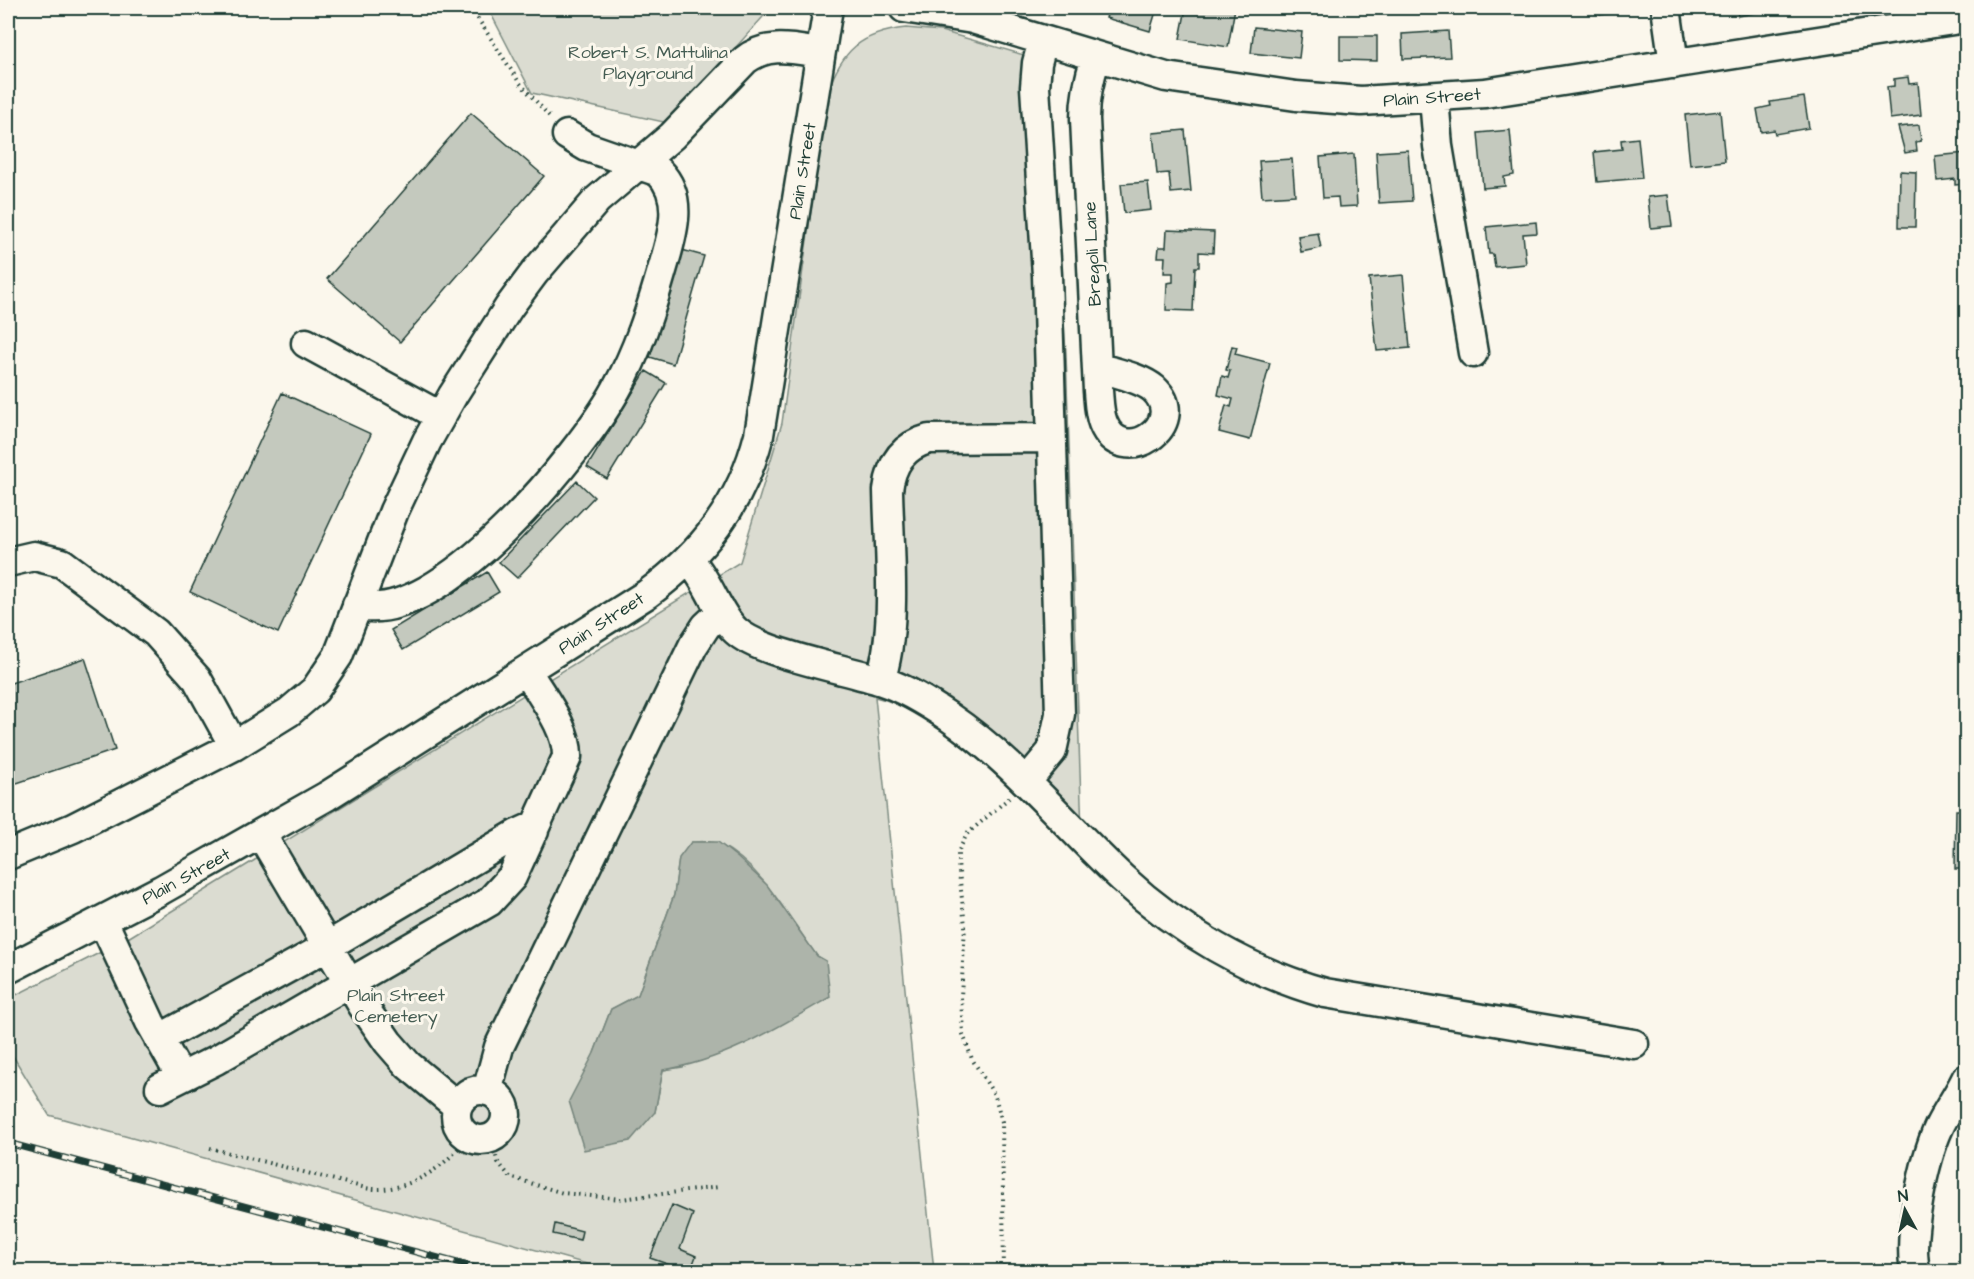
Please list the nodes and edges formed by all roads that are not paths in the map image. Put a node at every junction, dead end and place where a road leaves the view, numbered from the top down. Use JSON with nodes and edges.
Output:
{"nodes":[{"id":1,"x":828,"y":8,"type":"edge"},
{"id":2,"x":904,"y":8,"type":"edge"},
{"id":3,"x":1666,"y":8,"type":"edge"},
{"id":4,"x":1966,"y":18,"type":"edge"},
{"id":5,"x":1043,"y":41,"type":"junction"},
{"id":6,"x":820,"y":53,"type":"junction"},
{"id":7,"x":1096,"y":58,"type":"junction"},
{"id":8,"x":1674,"y":64,"type":"junction"},
{"id":9,"x":1434,"y":98,"type":"junction"},
{"id":10,"x":567,"y":135,"type":"road end"},
{"id":11,"x":639,"y":164,"type":"junction"},
{"id":12,"x":306,"y":343,"type":"dead end"},
{"id":13,"x":1473,"y":353,"type":"dead end"},
{"id":14,"x":1097,"y":367,"type":"junction"},
{"id":15,"x":440,"y":416,"type":"junction"},
{"id":16,"x":1051,"y":438,"type":"junction"},
{"id":17,"x":689,"y":560,"type":"junction"},
{"id":18,"x":8,"y":562,"type":"edge"},
{"id":19,"x":357,"y":605,"type":"junction"},
{"id":20,"x":722,"y":612,"type":"junction"},
{"id":21,"x":527,"y":671,"type":"junction"},
{"id":22,"x":880,"y":680,"type":"junction"},
{"id":23,"x":234,"y":746,"type":"junction"},
{"id":24,"x":1027,"y":781,"type":"junction"},
{"id":25,"x":534,"y":831,"type":"junction"},
{"id":26,"x":261,"y":834,"type":"junction"},
{"id":27,"x":8,"y":855,"type":"edge"},
{"id":28,"x":103,"y":921,"type":"junction"},
{"id":29,"x":328,"y":946,"type":"junction"},
{"id":30,"x":8,"y":969,"type":"edge"},
{"id":31,"x":349,"y":982,"type":"junction"},
{"id":32,"x":159,"y":1039,"type":"junction"},
{"id":33,"x":1634,"y":1044,"type":"dead end"},
{"id":34,"x":1966,"y":1079,"type":"edge"},
{"id":35,"x":487,"y":1091,"type":"junction"},
{"id":36,"x":457,"y":1106,"type":"junction"},
{"id":37,"x":1916,"y":1272,"type":"edge"}],
"edges":[{"from":1,"to":6,"type":"street","name":"Plain Street"},
{"from":2,"to":5,"type":"street","name":"Plain Street"},
{"from":3,"to":8,"type":"street"},
{"from":4,"to":8,"type":"street","name":"Plain Street"},
{"from":5,"to":7,"type":"street","name":"Plain Street"},
{"from":5,"to":16,"type":"street"},
{"from":6,"to":11,"type":"street"},
{"from":6,"to":17,"type":"street","name":"Plain Street"},
{"from":7,"to":9,"type":"street","name":"Plain Street"},
{"from":7,"to":14,"type":"street","name":"Bregoli Lane"},
{"from":8,"to":9,"type":"street","name":"Plain Street"},
{"from":9,"to":13,"type":"street"},
{"from":10,"to":11,"type":"street"},
{"from":11,"to":15,"type":"street"},
{"from":11,"to":19,"type":"street"},
{"from":12,"to":15,"type":"street"},
{"from":14,"to":14,"type":"street","name":"Bregoli Lane"},
{"from":15,"to":19,"type":"street"},
{"from":16,"to":22,"type":"street"},
{"from":16,"to":24,"type":"street"},
{"from":17,"to":20,"type":"street"},
{"from":17,"to":21,"type":"street","name":"Plain Street"},
{"from":18,"to":23,"type":"street"},
{"from":19,"to":23,"type":"street"},
{"from":20,"to":22,"type":"street"},
{"from":20,"to":35,"type":"street"},
{"from":21,"to":25,"type":"street"},
{"from":21,"to":26,"type":"street","name":"Plain Street"},
{"from":22,"to":24,"type":"street"},
{"from":23,"to":27,"type":"street"},
{"from":24,"to":33,"type":"street"},
{"from":25,"to":29,"type":"street"},
{"from":25,"to":31,"type":"street"},
{"from":26,"to":28,"type":"street","name":"Plain Street"},
{"from":26,"to":29,"type":"street"},
{"from":28,"to":30,"type":"street","name":"Plain Street"},
{"from":28,"to":32,"type":"street"},
{"from":29,"to":31,"type":"street"},
{"from":29,"to":32,"type":"street"},
{"from":31,"to":32,"type":"street"},
{"from":31,"to":36,"type":"street"},
{"from":34,"to":37,"type":"street"},
{"from":35,"to":36,"type":"street"},
{"from":35,"to":36,"type":"street"}]}
